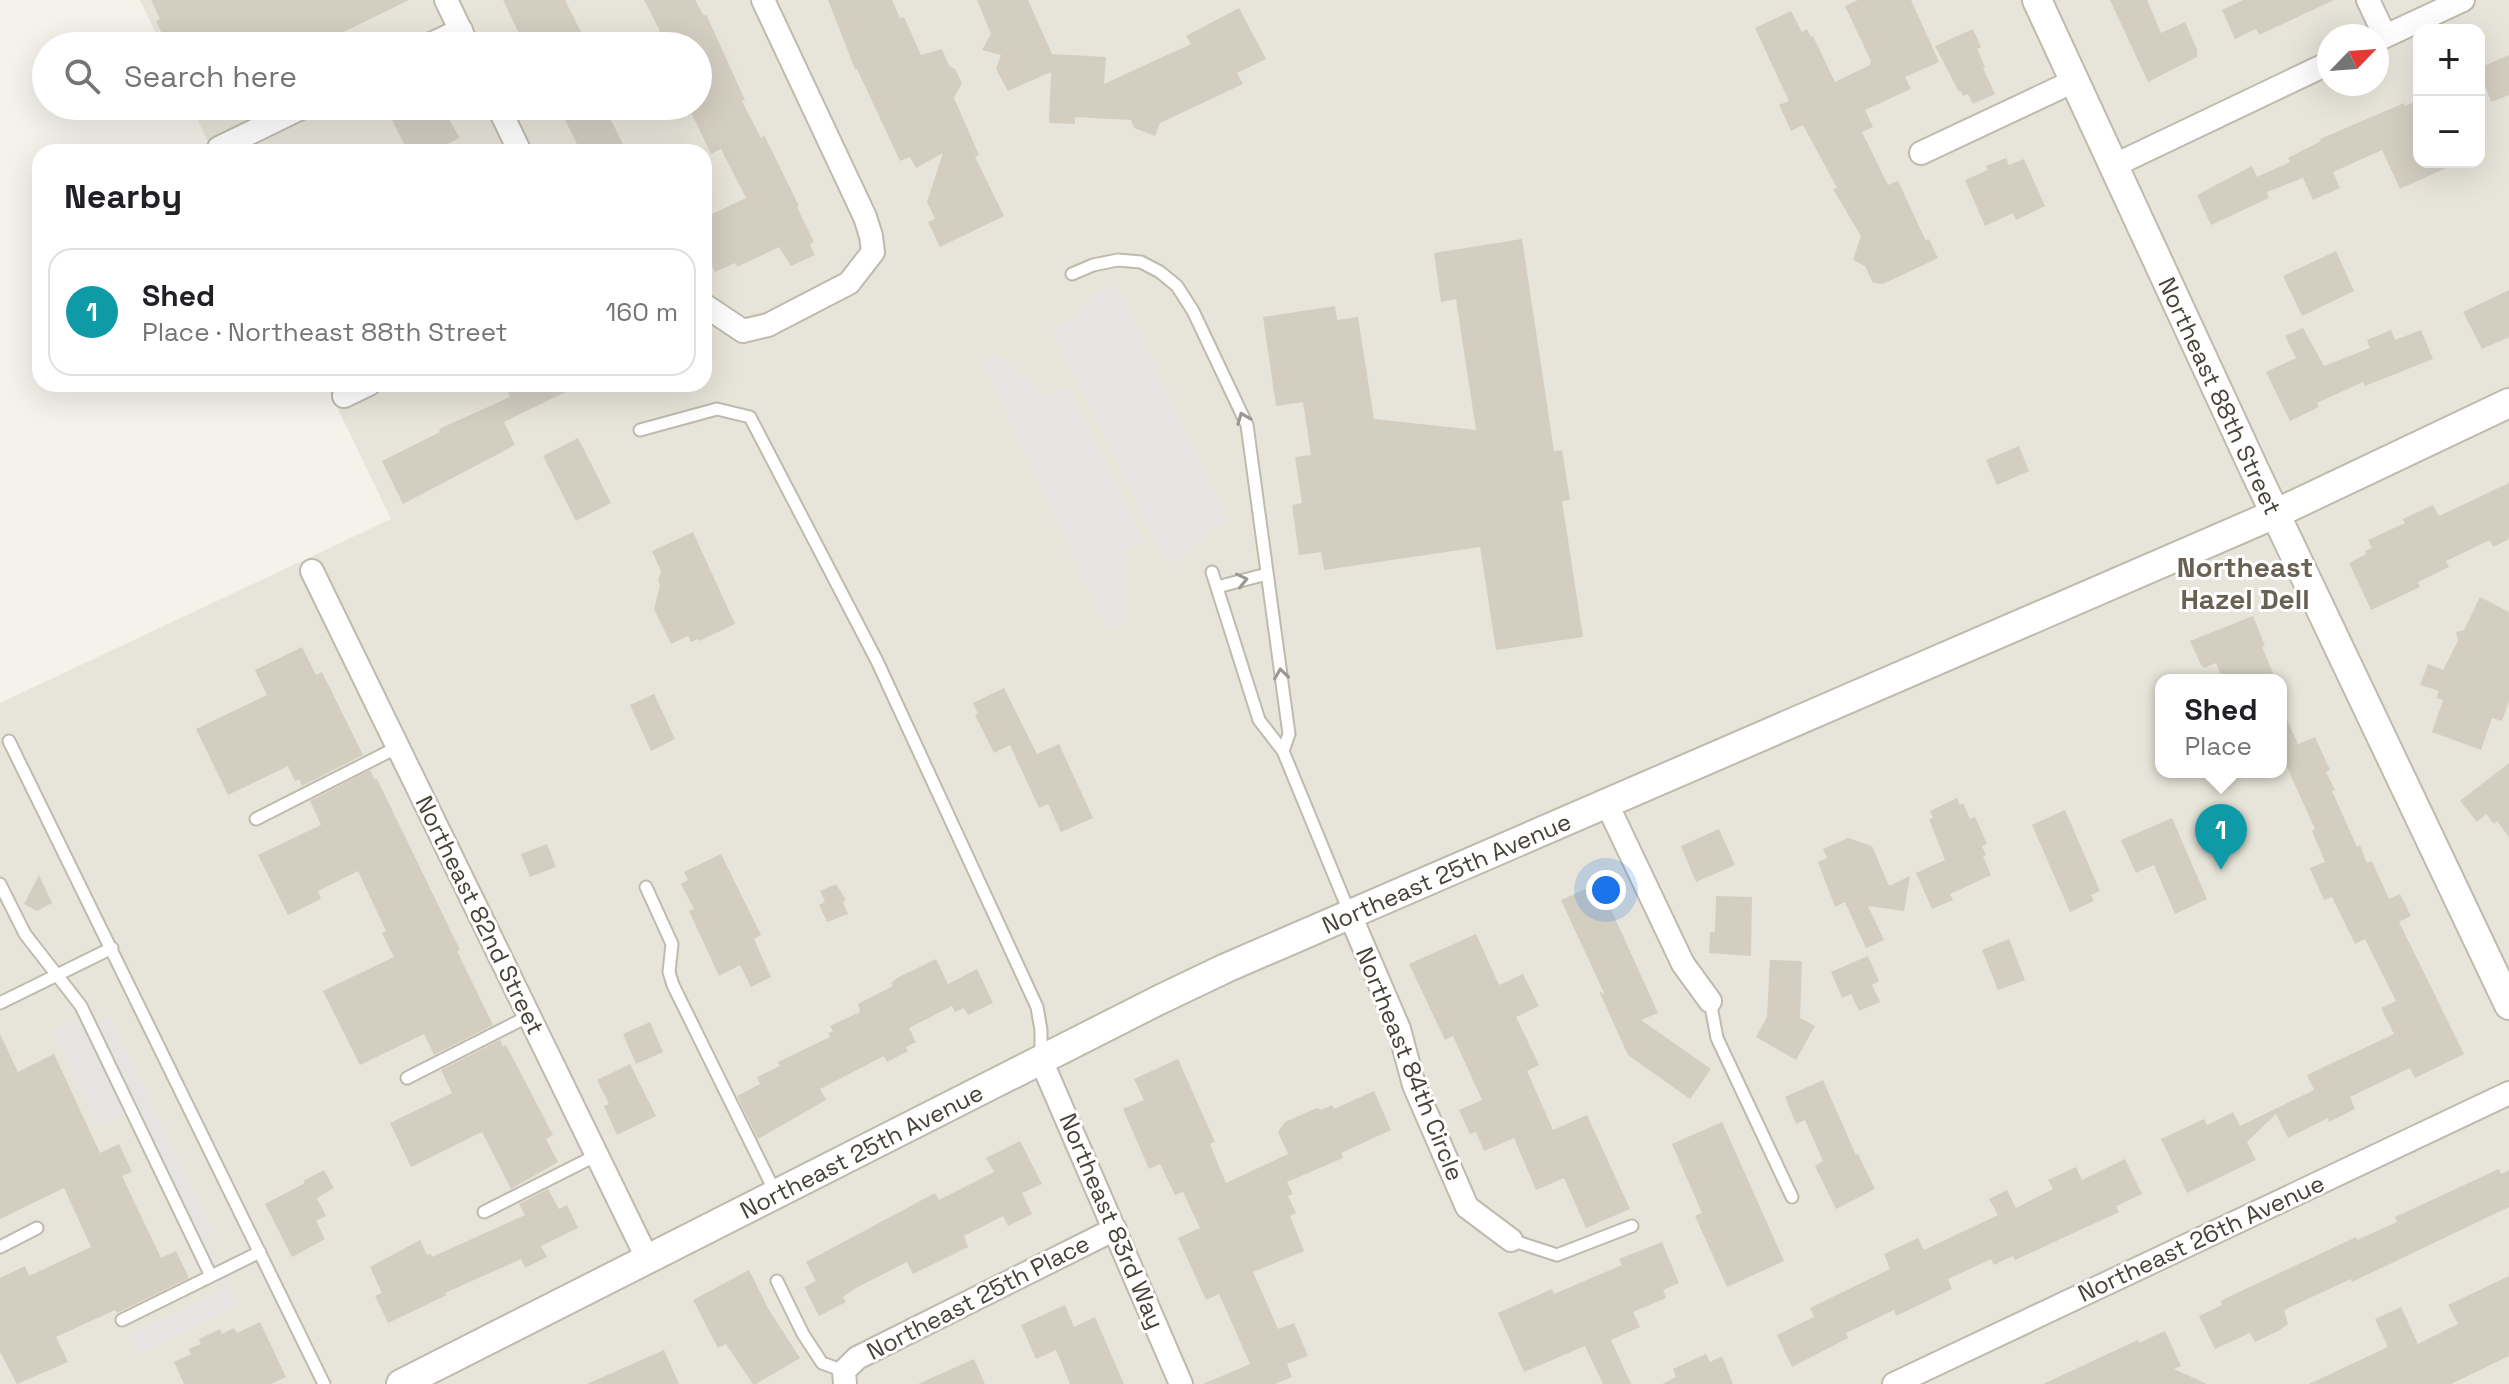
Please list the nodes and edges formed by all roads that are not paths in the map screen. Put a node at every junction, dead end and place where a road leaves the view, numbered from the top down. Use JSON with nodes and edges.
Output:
{"nodes":[{"id":1,"x":446,"y":0,"type":"edge"},
{"id":2,"x":763,"y":0,"type":"edge"},
{"id":3,"x":2037,"y":0,"type":"edge"},
{"id":4,"x":2368,"y":0,"type":"edge"},
{"id":5,"x":2463,"y":0,"type":"edge"},
{"id":6,"x":2376,"y":24,"type":"edge"},
{"id":7,"x":461,"y":32,"type":"edge"},
{"id":8,"x":2389,"y":34,"type":"edge"},
{"id":9,"x":2317,"y":69,"type":"edge"},
{"id":10,"x":2074,"y":81,"type":"junction"},
{"id":11,"x":276,"y":120,"type":"edge"},
{"id":12,"x":505,"y":120,"type":"edge"},
{"id":13,"x":227,"y":144,"type":"edge"},
{"id":14,"x":516,"y":144,"type":"edge"},
{"id":15,"x":1921,"y":153,"type":"dead end"},
{"id":16,"x":2113,"y":166,"type":"junction"},
{"id":17,"x":1072,"y":274,"type":"dead end"},
{"id":18,"x":712,"y":310,"type":"edge"},
{"id":19,"x":352,"y":392,"type":"edge"},
{"id":20,"x":344,"y":396,"type":"dead end"},
{"id":21,"x":2509,"y":403,"type":"edge"},
{"id":22,"x":640,"y":430,"type":"dead end"},
{"id":23,"x":2275,"y":514,"type":"junction"},
{"id":24,"x":312,"y":571,"type":"dead end"},
{"id":25,"x":1212,"y":572,"type":"dead end"},
{"id":26,"x":1267,"y":574,"type":"junction"},
{"id":27,"x":1217,"y":587,"type":"junction"},
{"id":28,"x":9,"y":741,"type":"dead end"},
{"id":29,"x":398,"y":747,"type":"junction"},
{"id":30,"x":1283,"y":751,"type":"junction"},
{"id":31,"x":1607,"y":804,"type":"junction"},
{"id":32,"x":256,"y":819,"type":"dead end"},
{"id":33,"x":0,"y":884,"type":"edge"},
{"id":34,"x":646,"y":887,"type":"dead end"},
{"id":35,"x":1350,"y":915,"type":"junction"},
{"id":36,"x":112,"y":948,"type":"junction"},
{"id":37,"x":56,"y":975,"type":"junction"},
{"id":38,"x":1710,"y":1001,"type":"joint"},
{"id":39,"x":0,"y":1003,"type":"edge"},
{"id":40,"x":2509,"y":1005,"type":"edge"},
{"id":41,"x":529,"y":1016,"type":"junction"},
{"id":42,"x":1041,"y":1060,"type":"junction"},
{"id":43,"x":407,"y":1078,"type":"dead end"},
{"id":44,"x":2509,"y":1093,"type":"edge"},
{"id":45,"x":597,"y":1155,"type":"junction"},
{"id":46,"x":776,"y":1195,"type":"junction"},
{"id":47,"x":1792,"y":1197,"type":"dead end"},
{"id":48,"x":484,"y":1212,"type":"dead end"},
{"id":49,"x":1632,"y":1226,"type":"dead end"},
{"id":50,"x":37,"y":1228,"type":"dead end"},
{"id":51,"x":1115,"y":1229,"type":"junction"},
{"id":52,"x":1511,"y":1240,"type":"joint"},
{"id":53,"x":0,"y":1247,"type":"edge"},
{"id":54,"x":260,"y":1252,"type":"junction"},
{"id":55,"x":648,"y":1260,"type":"junction"},
{"id":56,"x":211,"y":1276,"type":"junction"},
{"id":57,"x":777,"y":1281,"type":"dead end"},
{"id":58,"x":122,"y":1320,"type":"dead end"},
{"id":59,"x":844,"y":1377,"type":"edge"},
{"id":60,"x":324,"y":1384,"type":"edge"},
{"id":61,"x":401,"y":1384,"type":"edge"},
{"id":62,"x":1181,"y":1384,"type":"edge"},
{"id":63,"x":1894,"y":1384,"type":"edge"}],
"edges":[{"from":1,"to":7,"type":"street"},
{"from":2,"to":18,"type":"street"},
{"from":3,"to":10,"type":"street","name":"Northeast 88th Street"},
{"from":4,"to":6,"type":"street"},
{"from":5,"to":8,"type":"street"},
{"from":9,"to":16,"type":"street"},
{"from":10,"to":15,"type":"street"},
{"from":10,"to":16,"type":"street","name":"Northeast 88th Street"},
{"from":11,"to":13,"type":"street"},
{"from":12,"to":14,"type":"street"},
{"from":16,"to":23,"type":"street","name":"Northeast 88th Street"},
{"from":26,"to":17,"type":"lane","one_way":true},
{"from":19,"to":20,"type":"street"},
{"from":21,"to":23,"type":"street","name":"Northeast 25th Avenue"},
{"from":22,"to":42,"type":"lane"},
{"from":23,"to":31,"type":"street","name":"Northeast 25th Avenue"},
{"from":23,"to":40,"type":"street","name":"Northeast 88th Street"},
{"from":24,"to":29,"type":"street","name":"Northeast 82nd Street"},
{"from":25,"to":27,"type":"lane"},
{"from":27,"to":26,"type":"lane","one_way":true},
{"from":30,"to":26,"type":"lane","one_way":true},
{"from":27,"to":30,"type":"lane"},
{"from":28,"to":36,"type":"lane"},
{"from":29,"to":32,"type":"lane"},
{"from":29,"to":41,"type":"street","name":"Northeast 82nd Street"},
{"from":30,"to":35,"type":"lane"},
{"from":31,"to":35,"type":"street","name":"Northeast 25th Avenue"},
{"from":31,"to":38,"type":"street"},
{"from":33,"to":37,"type":"lane"},
{"from":34,"to":46,"type":"lane"},
{"from":35,"to":42,"type":"street","name":"Northeast 25th Avenue"},
{"from":35,"to":52,"type":"street","name":"Northeast 84th Circle"},
{"from":36,"to":37,"type":"lane"},
{"from":36,"to":54,"type":"lane"},
{"from":37,"to":39,"type":"lane"},
{"from":37,"to":56,"type":"lane"},
{"from":38,"to":47,"type":"lane"},
{"from":41,"to":43,"type":"lane"},
{"from":41,"to":45,"type":"street","name":"Northeast 82nd Street"},
{"from":42,"to":46,"type":"street","name":"Northeast 25th Avenue"},
{"from":42,"to":51,"type":"street","name":"Northeast 83rd Way"},
{"from":44,"to":63,"type":"street","name":"Northeast 26th Avenue"},
{"from":45,"to":48,"type":"lane"},
{"from":45,"to":55,"type":"street","name":"Northeast 82nd Street"},
{"from":46,"to":55,"type":"street","name":"Northeast 25th Avenue"},
{"from":49,"to":52,"type":"lane"},
{"from":50,"to":53,"type":"lane"},
{"from":51,"to":59,"type":"street","name":"Northeast 25th Place"},
{"from":51,"to":62,"type":"street","name":"Northeast 83rd Way"},
{"from":54,"to":56,"type":"lane"},
{"from":54,"to":60,"type":"lane"},
{"from":55,"to":61,"type":"street","name":"Northeast 25th Avenue"},
{"from":56,"to":58,"type":"lane"},
{"from":57,"to":59,"type":"lane"}]}
